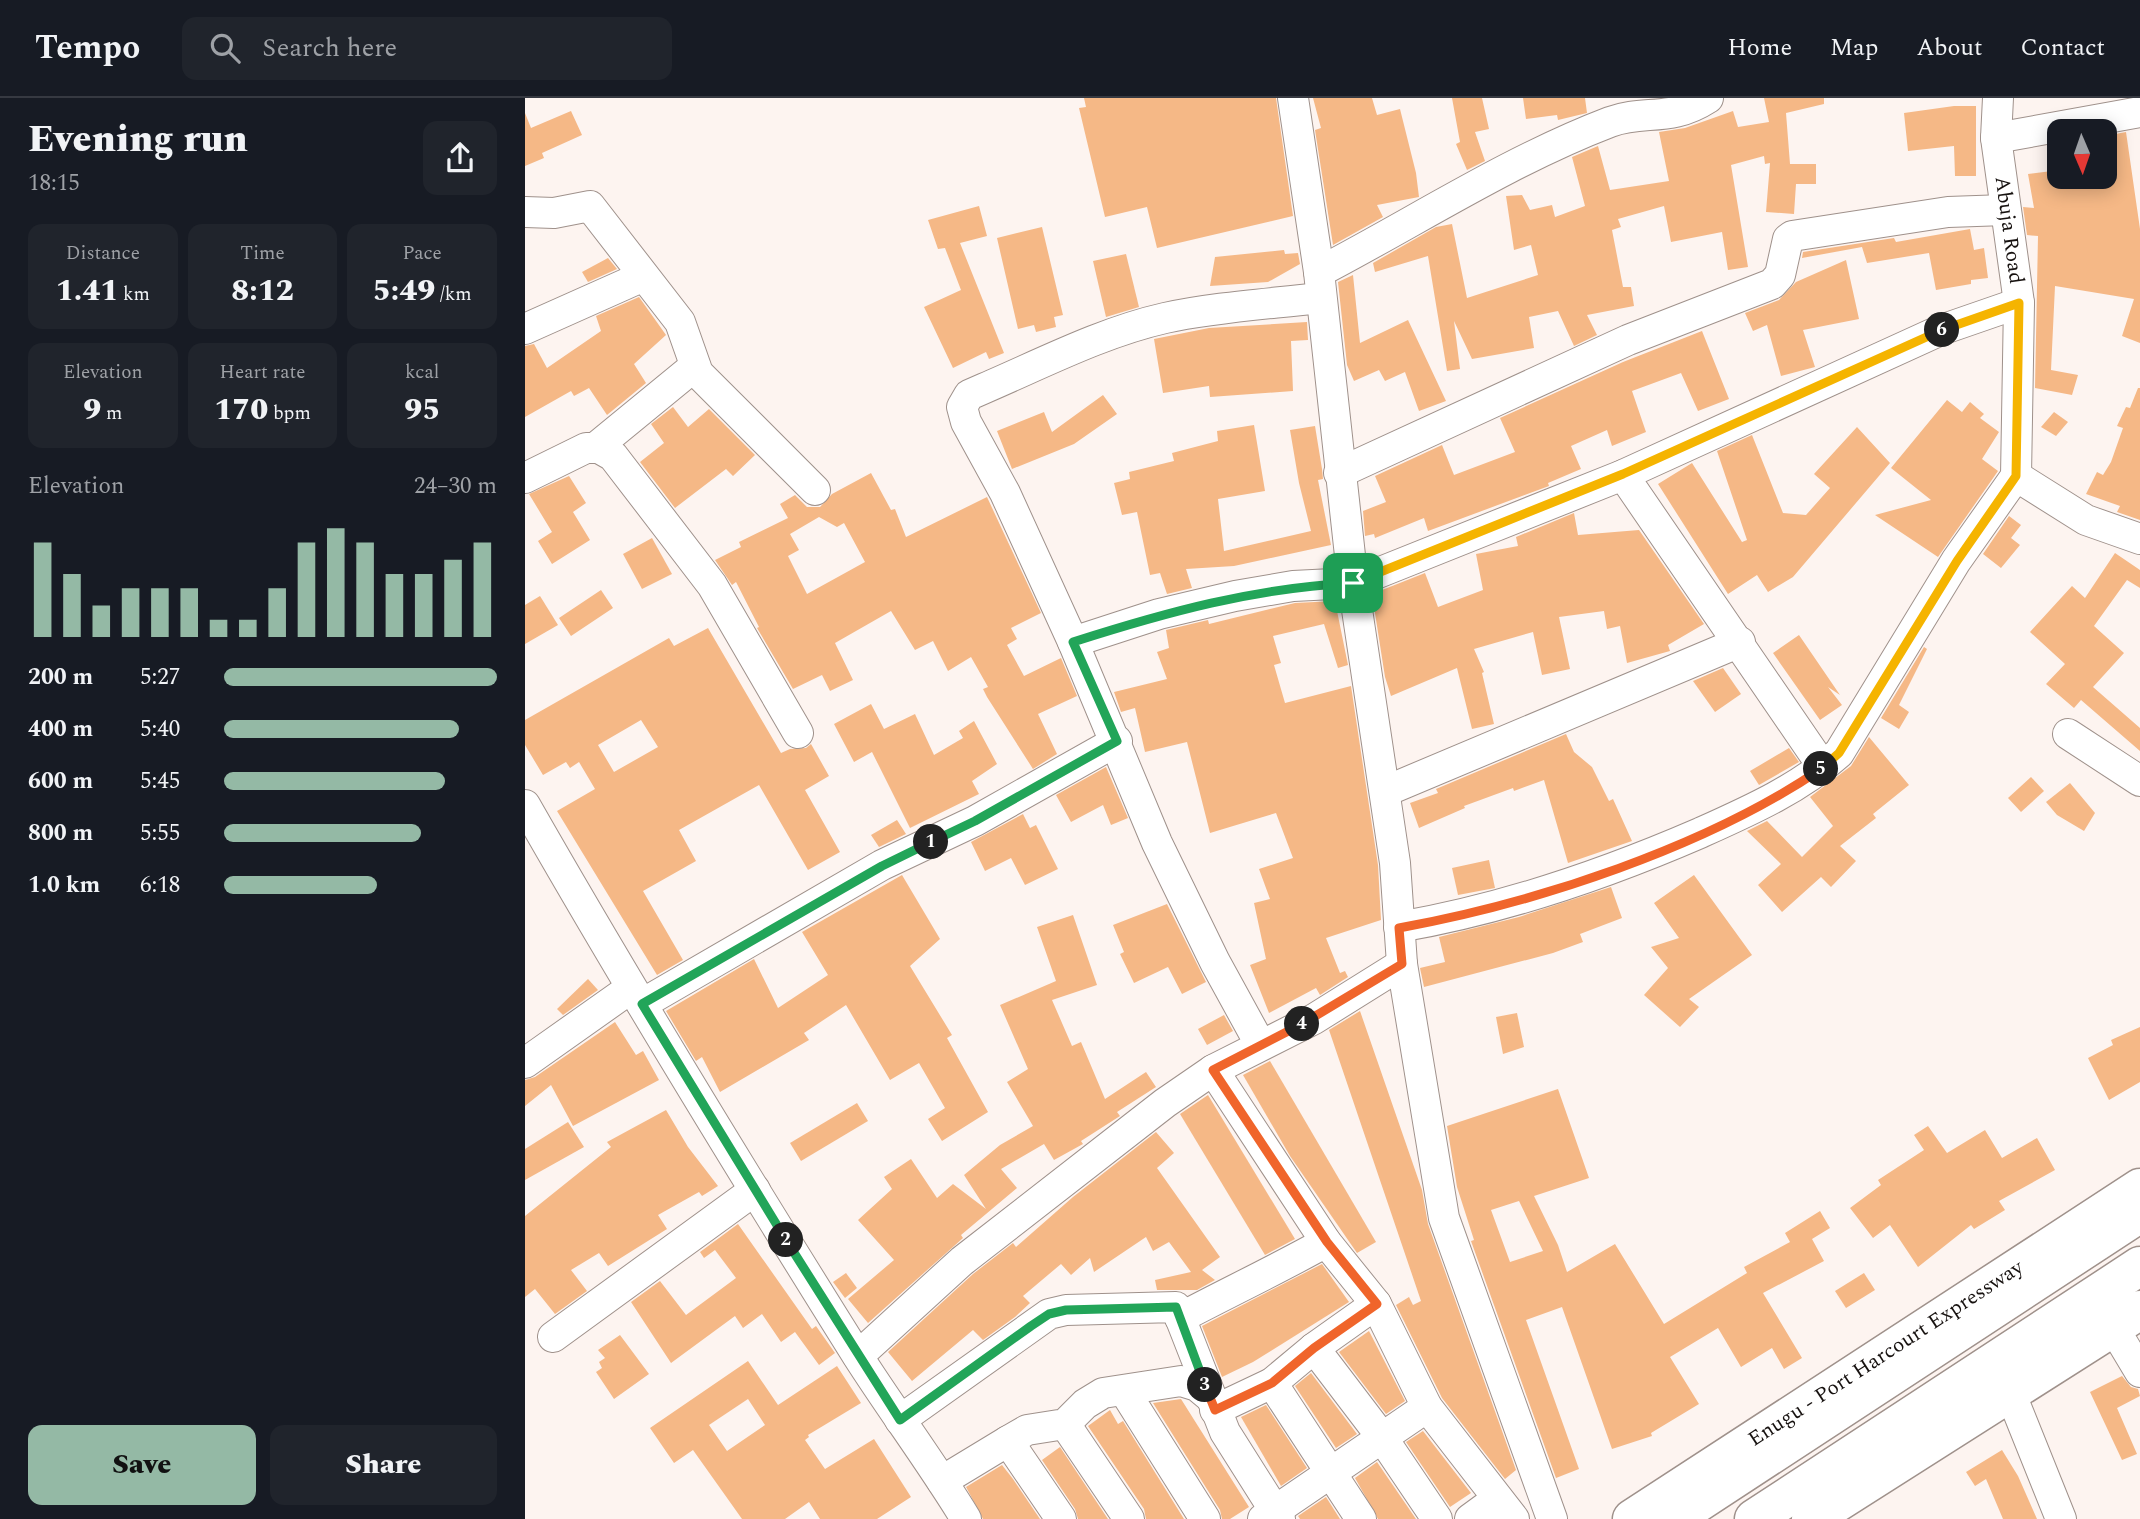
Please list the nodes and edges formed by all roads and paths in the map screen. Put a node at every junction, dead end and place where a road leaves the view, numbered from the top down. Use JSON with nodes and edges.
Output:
{"nodes":[{"id":1,"x":1293,"y":98,"type":"edge"},
{"id":2,"x":1708,"y":98,"type":"edge"},
{"id":3,"x":1998,"y":98,"type":"edge"},
{"id":4,"x":2140,"y":112,"type":"edge"},
{"id":5,"x":1996,"y":138,"type":"junction"},
{"id":6,"x":2005,"y":210,"type":"junction"},
{"id":7,"x":525,"y":212,"type":"edge"},
{"id":8,"x":637,"y":279,"type":"dead end"},
{"id":9,"x":1319,"y":285,"type":"junction"},
{"id":10,"x":2019,"y":303,"type":"junction"},
{"id":11,"x":525,"y":329,"type":"edge"},
{"id":12,"x":695,"y":366,"type":"junction"},
{"id":13,"x":595,"y":448,"type":"junction"},
{"id":14,"x":1339,"y":473,"type":"junction"},
{"id":15,"x":1623,"y":474,"type":"junction"},
{"id":16,"x":2016,"y":476,"type":"junction"},
{"id":17,"x":525,"y":478,"type":"edge"},
{"id":18,"x":815,"y":490,"type":"dead end"},
{"id":19,"x":2140,"y":540,"type":"edge"},
{"id":20,"x":1353,"y":583,"type":"junction"},
{"id":21,"x":1073,"y":642,"type":"junction"},
{"id":22,"x":1740,"y":642,"type":"junction"},
{"id":23,"x":798,"y":733,"type":"dead end"},
{"id":24,"x":2068,"y":734,"type":"dead end"},
{"id":25,"x":1117,"y":741,"type":"junction"},
{"id":26,"x":1823,"y":767,"type":"junction"},
{"id":27,"x":2140,"y":781,"type":"edge"},
{"id":28,"x":1385,"y":791,"type":"junction"},
{"id":29,"x":525,"y":804,"type":"edge"},
{"id":30,"x":1399,"y":928,"type":"junction"},
{"id":31,"x":1402,"y":964,"type":"junction"},
{"id":32,"x":637,"y":996,"type":"junction"},
{"id":33,"x":1260,"y":1044,"type":"junction"},
{"id":34,"x":525,"y":1063,"type":"edge"},
{"id":35,"x":1213,"y":1070,"type":"junction"},
{"id":36,"x":2140,"y":1188,"type":"edge"},
{"id":37,"x":755,"y":1190,"type":"junction"},
{"id":38,"x":2140,"y":1213,"type":"edge"},
{"id":39,"x":1327,"y":1242,"type":"junction"},
{"id":40,"x":2140,"y":1266,"type":"edge"},
{"id":41,"x":1377,"y":1304,"type":"junction"},
{"id":42,"x":1180,"y":1318,"type":"junction"},
{"id":43,"x":2127,"y":1318,"type":"edge"},
{"id":44,"x":553,"y":1336,"type":"dead end"},
{"id":45,"x":1314,"y":1348,"type":"junction"},
{"id":46,"x":858,"y":1356,"type":"junction"},
{"id":47,"x":2140,"y":1372,"type":"edge"},
{"id":48,"x":1272,"y":1383,"type":"junction"},
{"id":49,"x":1125,"y":1392,"type":"junction"},
{"id":50,"x":2010,"y":1392,"type":"junction"},
{"id":51,"x":1212,"y":1403,"type":"junction"},
{"id":52,"x":1427,"y":1407,"type":"junction"},
{"id":53,"x":900,"y":1420,"type":"junction"},
{"id":54,"x":1065,"y":1423,"type":"junction"},
{"id":55,"x":1381,"y":1436,"type":"junction"},
{"id":56,"x":1008,"y":1441,"type":"junction"},
{"id":57,"x":1330,"y":1475,"type":"junction"},
{"id":58,"x":942,"y":1480,"type":"junction"},
{"id":59,"x":1505,"y":1509,"type":"edge"},
{"id":60,"x":1273,"y":1517,"type":"edge"},
{"id":61,"x":1815,"y":1518,"type":"edge"},
{"id":62,"x":966,"y":1519,"type":"edge"},
{"id":63,"x":1061,"y":1519,"type":"edge"},
{"id":64,"x":1129,"y":1519,"type":"edge"},
{"id":65,"x":1205,"y":1519,"type":"edge"},
{"id":66,"x":1361,"y":1519,"type":"edge"},
{"id":67,"x":1437,"y":1519,"type":"edge"},
{"id":68,"x":1469,"y":1519,"type":"edge"},
{"id":69,"x":1552,"y":1519,"type":"edge"},
{"id":70,"x":1633,"y":1519,"type":"edge"},
{"id":71,"x":1673,"y":1519,"type":"edge"},
{"id":72,"x":1753,"y":1519,"type":"edge"},
{"id":73,"x":2061,"y":1519,"type":"edge"}],
"edges":[{"from":1,"to":9,"type":"street"},
{"from":2,"to":9,"type":"street"},
{"from":3,"to":5,"type":"street","name":"Abuja Road"},
{"from":4,"to":5,"type":"street"},
{"from":5,"to":6,"type":"street","name":"Abuja Road"},
{"from":6,"to":10,"type":"street","name":"Abuja Road"},
{"from":6,"to":14,"type":"street"},
{"from":7,"to":12,"type":"street"},
{"from":8,"to":11,"type":"street"},
{"from":9,"to":14,"type":"street"},
{"from":9,"to":21,"type":"street"},
{"from":10,"to":15,"type":"street"},
{"from":10,"to":16,"type":"street","name":"Abuja Road"},
{"from":12,"to":13,"type":"street"},
{"from":12,"to":18,"type":"street"},
{"from":13,"to":17,"type":"street"},
{"from":13,"to":23,"type":"street"},
{"from":14,"to":20,"type":"street"},
{"from":15,"to":20,"type":"street"},
{"from":15,"to":22,"type":"street"},
{"from":16,"to":19,"type":"street"},
{"from":16,"to":26,"type":"street"},
{"from":20,"to":21,"type":"street"},
{"from":20,"to":28,"type":"street"},
{"from":21,"to":25,"type":"street"},
{"from":22,"to":26,"type":"street"},
{"from":22,"to":28,"type":"street"},
{"from":24,"to":27,"type":"street"},
{"from":25,"to":32,"type":"street"},
{"from":25,"to":33,"type":"street"},
{"from":26,"to":30,"type":"street"},
{"from":28,"to":30,"type":"street"},
{"from":29,"to":32,"type":"street"},
{"from":30,"to":31,"type":"street"},
{"from":31,"to":33,"type":"street"},
{"from":31,"to":69,"type":"street"},
{"from":32,"to":34,"type":"street"},
{"from":32,"to":37,"type":"street"},
{"from":33,"to":35,"type":"street"},
{"from":35,"to":39,"type":"street"},
{"from":35,"to":46,"type":"street"},
{"from":36,"to":70,"type":"main road","name":"Enugu - Port Harcourt Expressway"},
{"from":37,"to":44,"type":"street"},
{"from":37,"to":46,"type":"street"},
{"from":38,"to":71,"type":"main road","name":"Enugu - Port Harcourt Expressway"},
{"from":39,"to":41,"type":"street"},
{"from":39,"to":42,"type":"street"},
{"from":40,"to":72,"type":"main road"},
{"from":41,"to":45,"type":"street"},
{"from":41,"to":52,"type":"street"},
{"from":42,"to":51,"type":"street"},
{"from":42,"to":53,"type":"street"},
{"from":43,"to":47,"type":"street"},
{"from":43,"to":50,"type":"main road"},
{"from":45,"to":48,"type":"street"},
{"from":45,"to":55,"type":"street"},
{"from":46,"to":53,"type":"street"},
{"from":48,"to":51,"type":"street"},
{"from":48,"to":57,"type":"street"},
{"from":49,"to":51,"type":"street"},
{"from":49,"to":54,"type":"street"},
{"from":49,"to":65,"type":"street"},
{"from":50,"to":61,"type":"main road"},
{"from":50,"to":73,"type":"street"},
{"from":51,"to":60,"type":"street"},
{"from":52,"to":55,"type":"street"},
{"from":52,"to":59,"type":"street"},
{"from":53,"to":58,"type":"street"},
{"from":54,"to":56,"type":"street"},
{"from":54,"to":64,"type":"street"},
{"from":55,"to":57,"type":"street"},
{"from":55,"to":67,"type":"street"},
{"from":56,"to":58,"type":"street"},
{"from":56,"to":63,"type":"street"},
{"from":57,"to":60,"type":"street"},
{"from":57,"to":66,"type":"street"},
{"from":58,"to":62,"type":"street"},
{"from":59,"to":68,"type":"street"}]}
